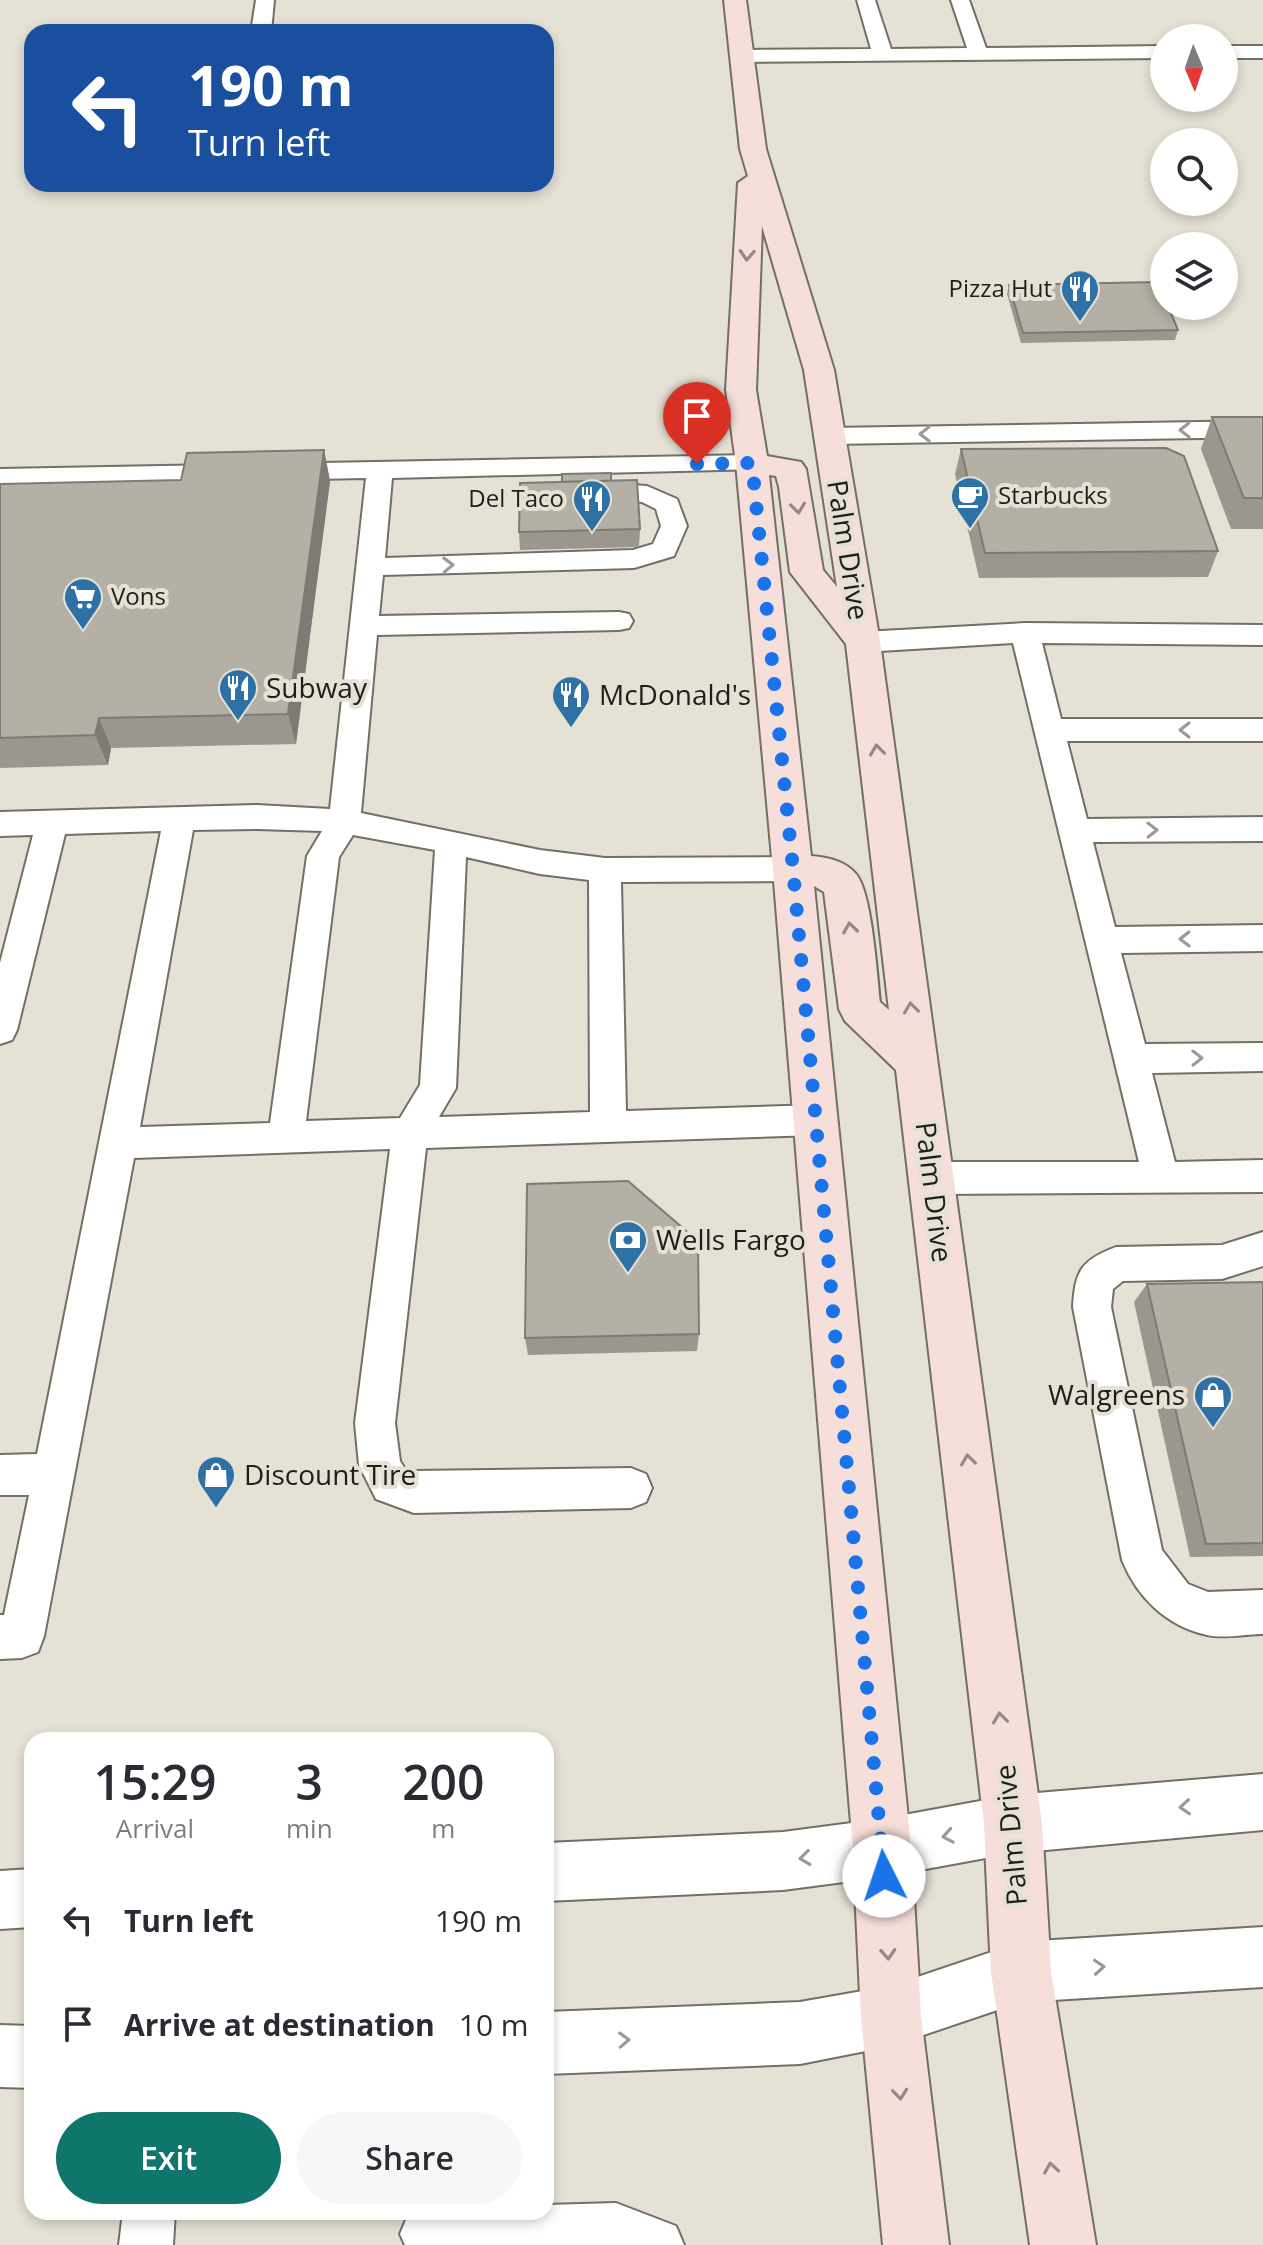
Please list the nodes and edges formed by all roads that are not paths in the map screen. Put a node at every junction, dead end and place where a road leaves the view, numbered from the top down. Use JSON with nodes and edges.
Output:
{"nodes":[{"id":1,"x":265,"y":0,"type":"edge"},
{"id":2,"x":735,"y":0,"type":"edge"},
{"id":3,"x":866,"y":0,"type":"edge"},
{"id":4,"x":960,"y":0,"type":"edge"},
{"id":5,"x":262,"y":24,"type":"edge"},
{"id":6,"x":1150,"y":52,"type":"edge"},
{"id":7,"x":1238,"y":52,"type":"edge"},
{"id":8,"x":1263,"y":52,"type":"edge"},
{"id":9,"x":979,"y":54,"type":"junction"},
{"id":10,"x":883,"y":55,"type":"junction"},
{"id":11,"x":741,"y":56,"type":"junction"},
{"id":12,"x":753,"y":149,"type":"junction"},
{"id":13,"x":1263,"y":429,"type":"edge"},
{"id":14,"x":830,"y":436,"type":"junction"},
{"id":15,"x":752,"y":463,"type":"junction"},
{"id":16,"x":518,"y":467,"type":"junction"},
{"id":17,"x":380,"y":470,"type":"junction"},
{"id":18,"x":0,"y":477,"type":"edge"},
{"id":19,"x":370,"y":567,"type":"junction"},
{"id":20,"x":619,"y":621,"type":"dead end"},
{"id":21,"x":364,"y":626,"type":"junction"},
{"id":22,"x":1258,"y":628,"type":"edge"},
{"id":23,"x":1025,"y":633,"type":"junction"},
{"id":24,"x":863,"y":642,"type":"junction"},
{"id":25,"x":1049,"y":730,"type":"junction"},
{"id":26,"x":1263,"y":730,"type":"edge"},
{"id":27,"x":179,"y":819,"type":"junction"},
{"id":28,"x":52,"y":822,"type":"junction"},
{"id":29,"x":344,"y":823,"type":"junction"},
{"id":30,"x":0,"y":824,"type":"edge"},
{"id":31,"x":1263,"y":829,"type":"edge"},
{"id":32,"x":1074,"y":831,"type":"junction"},
{"id":33,"x":451,"y":842,"type":"junction"},
{"id":34,"x":793,"y":869,"type":"junction"},
{"id":35,"x":605,"y":870,"type":"junction"},
{"id":36,"x":1263,"y":938,"type":"edge"},
{"id":37,"x":1102,"y":940,"type":"junction"},
{"id":38,"x":0,"y":1030,"type":"edge"},
{"id":39,"x":1263,"y":1057,"type":"edge"},
{"id":40,"x":1132,"y":1059,"type":"junction"},
{"id":41,"x":918,"y":1064,"type":"junction"},
{"id":42,"x":816,"y":1120,"type":"junction"},
{"id":43,"x":608,"y":1127,"type":"junction"},
{"id":44,"x":410,"y":1133,"type":"junction"},
{"id":45,"x":286,"y":1138,"type":"junction"},
{"id":46,"x":119,"y":1143,"type":"junction"},
{"id":47,"x":1263,"y":1176,"type":"edge"},
{"id":48,"x":933,"y":1178,"type":"junction"},
{"id":49,"x":1161,"y":1178,"type":"junction"},
{"id":50,"x":1263,"y":1249,"type":"edge"},
{"id":51,"x":54,"y":1474,"type":"junction"},
{"id":52,"x":0,"y":1475,"type":"edge"},
{"id":53,"x":631,"y":1488,"type":"dead end"},
{"id":54,"x":1263,"y":1612,"type":"edge"},
{"id":55,"x":0,"y":1637,"type":"edge"},
{"id":56,"x":1263,"y":1802,"type":"edge"},
{"id":57,"x":1013,"y":1824,"type":"junction"},
{"id":58,"x":882,"y":1848,"type":"junction"},
{"id":59,"x":554,"y":1872,"type":"edge"},
{"id":60,"x":24,"y":1898,"type":"edge"},
{"id":61,"x":0,"y":1900,"type":"edge"},
{"id":62,"x":1263,"y":1957,"type":"edge"},
{"id":63,"x":1021,"y":1972,"type":"junction"},
{"id":64,"x":891,"y":2016,"type":"junction"},
{"id":65,"x":554,"y":2043,"type":"edge"},
{"id":66,"x":0,"y":2056,"type":"edge"},
{"id":67,"x":24,"y":2057,"type":"edge"},
{"id":68,"x":148,"y":2220,"type":"edge"},
{"id":69,"x":429,"y":2234,"type":"edge"},
{"id":70,"x":146,"y":2245,"type":"edge"},
{"id":71,"x":657,"y":2245,"type":"edge"},
{"id":72,"x":916,"y":2245,"type":"edge"},
{"id":73,"x":1063,"y":2245,"type":"edge"}],
"edges":[{"from":1,"to":5,"type":"lane"},
{"from":2,"to":11,"type":"main road","name":"Palm Drive"},
{"from":3,"to":10,"type":"lane"},
{"from":4,"to":9,"type":"lane"},
{"from":6,"to":9,"type":"lane"},
{"from":7,"to":8,"type":"lane"},
{"from":9,"to":10,"type":"lane"},
{"from":10,"to":11,"type":"lane"},
{"from":11,"to":12,"type":"main road","name":"Palm Drive"},
{"from":12,"to":14,"type":"main road","name":"Palm Drive"},
{"from":12,"to":15,"type":"main road","name":"Palm Drive","one_way":true},
{"from":13,"to":14,"type":"lane","one_way":true},
{"from":14,"to":24,"type":"main road","name":"Palm Drive"},
{"from":15,"to":16,"type":"lane"},
{"from":15,"to":24,"type":"main road","one_way":true},
{"from":15,"to":34,"type":"main road","name":"Palm Drive"},
{"from":16,"to":17,"type":"lane"},
{"from":19,"to":16,"type":"lane","one_way":true},
{"from":17,"to":18,"type":"lane"},
{"from":17,"to":19,"type":"lane"},
{"from":19,"to":21,"type":"lane"},
{"from":20,"to":21,"type":"lane"},
{"from":21,"to":29,"type":"lane"},
{"from":22,"to":23,"type":"lane"},
{"from":23,"to":24,"type":"lane"},
{"from":23,"to":25,"type":"lane"},
{"from":41,"to":24,"type":"main road","name":"Palm Drive","one_way":true},
{"from":26,"to":25,"type":"lane","one_way":true},
{"from":25,"to":32,"type":"lane"},
{"from":27,"to":28,"type":"lane"},
{"from":27,"to":29,"type":"lane"},
{"from":27,"to":46,"type":"lane"},
{"from":28,"to":30,"type":"lane"},
{"from":28,"to":38,"type":"lane"},
{"from":29,"to":33,"type":"lane"},
{"from":29,"to":45,"type":"lane"},
{"from":32,"to":31,"type":"lane","one_way":true},
{"from":32,"to":37,"type":"lane"},
{"from":33,"to":35,"type":"lane"},
{"from":33,"to":44,"type":"lane"},
{"from":34,"to":35,"type":"lane"},
{"from":41,"to":34,"type":"main road","one_way":true},
{"from":34,"to":42,"type":"main road","name":"Palm Drive"},
{"from":35,"to":43,"type":"lane"},
{"from":36,"to":37,"type":"lane","one_way":true},
{"from":37,"to":40,"type":"lane"},
{"from":40,"to":39,"type":"lane","one_way":true},
{"from":40,"to":49,"type":"lane"},
{"from":41,"to":48,"type":"main road","name":"Palm Drive"},
{"from":42,"to":43,"type":"lane"},
{"from":42,"to":58,"type":"main road","name":"Palm Drive"},
{"from":43,"to":44,"type":"lane"},
{"from":44,"to":45,"type":"lane"},
{"from":44,"to":53,"type":"lane"},
{"from":45,"to":46,"type":"lane"},
{"from":46,"to":51,"type":"lane"},
{"from":47,"to":49,"type":"lane"},
{"from":48,"to":49,"type":"lane"},
{"from":57,"to":48,"type":"main road","name":"Palm Drive","one_way":true},
{"from":50,"to":54,"type":"lane"},
{"from":51,"to":52,"type":"lane"},
{"from":51,"to":55,"type":"lane"},
{"from":56,"to":57,"type":"street","one_way":true},
{"from":57,"to":58,"type":"street","one_way":true},
{"from":57,"to":63,"type":"main road","name":"Palm Drive"},
{"from":58,"to":59,"type":"street","one_way":true},
{"from":58,"to":64,"type":"main road","name":"Palm Drive","one_way":true},
{"from":60,"to":61,"type":"street"},
{"from":63,"to":62,"type":"street","one_way":true},
{"from":63,"to":64,"type":"street"},
{"from":73,"to":63,"type":"main road","name":"Palm Drive","one_way":true},
{"from":65,"to":64,"type":"street","one_way":true},
{"from":64,"to":72,"type":"main road","name":"Palm Drive","one_way":true},
{"from":66,"to":67,"type":"street"},
{"from":68,"to":70,"type":"lane"},
{"from":69,"to":71,"type":"lane"}]}
